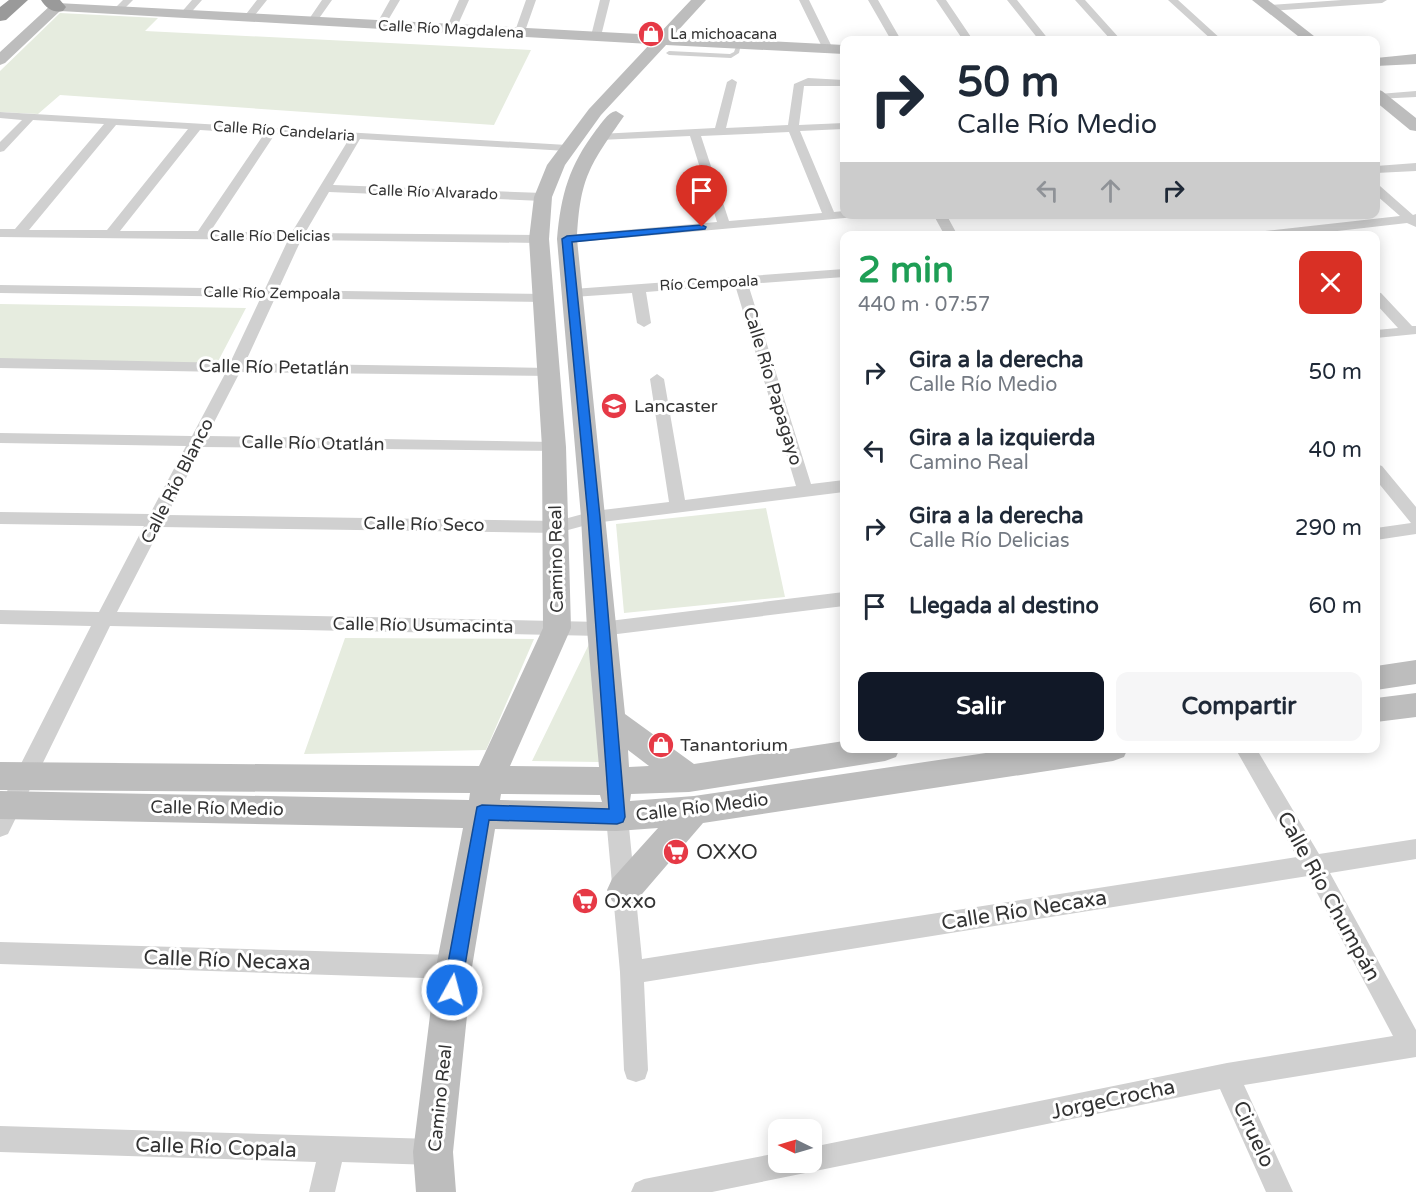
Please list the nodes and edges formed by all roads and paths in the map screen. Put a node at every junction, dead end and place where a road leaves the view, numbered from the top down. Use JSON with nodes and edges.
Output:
{"nodes":[{"id":1,"x":19,"y":0,"type":"edge"},
{"id":2,"x":128,"y":0,"type":"edge"},
{"id":3,"x":197,"y":0,"type":"edge"},
{"id":4,"x":262,"y":0,"type":"edge"},
{"id":5,"x":327,"y":0,"type":"edge"},
{"id":6,"x":395,"y":0,"type":"edge"},
{"id":7,"x":464,"y":0,"type":"edge"},
{"id":8,"x":531,"y":0,"type":"edge"},
{"id":9,"x":605,"y":0,"type":"edge"},
{"id":10,"x":699,"y":0,"type":"edge"},
{"id":11,"x":718,"y":0,"type":"edge"},
{"id":12,"x":804,"y":0,"type":"edge"},
{"id":13,"x":873,"y":0,"type":"edge"},
{"id":14,"x":941,"y":0,"type":"edge"},
{"id":15,"x":1012,"y":0,"type":"edge"},
{"id":16,"x":1080,"y":0,"type":"edge"},
{"id":17,"x":1173,"y":0,"type":"edge"},
{"id":18,"x":1382,"y":0,"type":"edge"},
{"id":19,"x":58,"y":2,"type":"edge"},
{"id":20,"x":1264,"y":4,"type":"edge"},
{"id":21,"x":117,"y":11,"type":"junction"},
{"id":22,"x":184,"y":15,"type":"junction"},
{"id":23,"x":0,"y":16,"type":"edge"},
{"id":24,"x":248,"y":18,"type":"junction"},
{"id":25,"x":312,"y":22,"type":"junction"},
{"id":26,"x":381,"y":25,"type":"junction"},
{"id":27,"x":451,"y":29,"type":"junction"},
{"id":28,"x":519,"y":34,"type":"junction"},
{"id":29,"x":596,"y":36,"type":"junction"},
{"id":30,"x":894,"y":36,"type":"edge"},
{"id":31,"x":965,"y":36,"type":"edge"},
{"id":32,"x":1041,"y":36,"type":"edge"},
{"id":33,"x":1112,"y":36,"type":"edge"},
{"id":34,"x":1213,"y":36,"type":"edge"},
{"id":35,"x":1307,"y":36,"type":"edge"},
{"id":36,"x":681,"y":41,"type":"junction"},
{"id":37,"x":739,"y":44,"type":"junction"},
{"id":38,"x":666,"y":46,"type":"junction"},
{"id":39,"x":828,"y":49,"type":"junction"},
{"id":40,"x":840,"y":50,"type":"edge"},
{"id":41,"x":1416,"y":59,"type":"edge"},
{"id":42,"x":0,"y":60,"type":"edge"},
{"id":43,"x":1380,"y":63,"type":"edge"},
{"id":44,"x":647,"y":80,"type":"dead end"},
{"id":45,"x":732,"y":82,"type":"dead end"},
{"id":46,"x":840,"y":83,"type":"edge"},
{"id":47,"x":1416,"y":94,"type":"edge"},
{"id":48,"x":1380,"y":96,"type":"edge"},
{"id":49,"x":1380,"y":98,"type":"edge"},
{"id":50,"x":596,"y":112,"type":"junction"},
{"id":51,"x":0,"y":115,"type":"edge"},
{"id":52,"x":32,"y":116,"type":"junction"},
{"id":53,"x":113,"y":121,"type":"junction"},
{"id":54,"x":197,"y":126,"type":"junction"},
{"id":55,"x":840,"y":126,"type":"edge"},
{"id":56,"x":1416,"y":126,"type":"edge"},
{"id":57,"x":793,"y":128,"type":"junction"},
{"id":58,"x":272,"y":130,"type":"junction"},
{"id":59,"x":720,"y":131,"type":"junction"},
{"id":60,"x":694,"y":132,"type":"junction"},
{"id":61,"x":356,"y":136,"type":"junction"},
{"id":62,"x":599,"y":136,"type":"junction"},
{"id":63,"x":567,"y":148,"type":"junction"},
{"id":64,"x":0,"y":149,"type":"edge"},
{"id":65,"x":1416,"y":167,"type":"edge"},
{"id":66,"x":1380,"y":170,"type":"edge"},
{"id":67,"x":323,"y":188,"type":"junction"},
{"id":68,"x":1380,"y":192,"type":"edge"},
{"id":69,"x":543,"y":197,"type":"junction"},
{"id":70,"x":840,"y":215,"type":"edge"},
{"id":71,"x":830,"y":216,"type":"junction"},
{"id":72,"x":1414,"y":220,"type":"edge"},
{"id":73,"x":724,"y":225,"type":"junction"},
{"id":74,"x":1329,"y":231,"type":"edge"},
{"id":75,"x":0,"y":233,"type":"edge"},
{"id":76,"x":19,"y":233,"type":"junction"},
{"id":77,"x":111,"y":234,"type":"junction"},
{"id":78,"x":297,"y":235,"type":"junction"},
{"id":79,"x":201,"y":236,"type":"junction"},
{"id":80,"x":539,"y":239,"type":"junction"},
{"id":81,"x":567,"y":239,"type":"junction"},
{"id":82,"x":840,"y":273,"type":"edge"},
{"id":83,"x":741,"y":282,"type":"junction"},
{"id":84,"x":638,"y":287,"type":"junction"},
{"id":85,"x":0,"y":289,"type":"edge"},
{"id":86,"x":271,"y":292,"type":"junction"},
{"id":87,"x":573,"y":293,"type":"junction"},
{"id":88,"x":544,"y":297,"type":"junction"},
{"id":89,"x":1380,"y":300,"type":"edge"},
{"id":90,"x":644,"y":323,"type":"dead end"},
{"id":91,"x":1413,"y":330,"type":"edge"},
{"id":92,"x":1380,"y":334,"type":"edge"},
{"id":93,"x":577,"y":336,"type":"junction"},
{"id":94,"x":545,"y":338,"type":"junction"},
{"id":95,"x":0,"y":363,"type":"edge"},
{"id":96,"x":236,"y":366,"type":"junction"},
{"id":97,"x":657,"y":379,"type":"dead end"},
{"id":98,"x":549,"y":381,"type":"junction"},
{"id":99,"x":582,"y":385,"type":"junction"},
{"id":100,"x":0,"y":438,"type":"edge"},
{"id":101,"x":197,"y":441,"type":"junction"},
{"id":102,"x":554,"y":447,"type":"junction"},
{"id":103,"x":1380,"y":475,"type":"edge"},
{"id":104,"x":840,"y":486,"type":"edge"},
{"id":105,"x":805,"y":490,"type":"junction"},
{"id":106,"x":678,"y":506,"type":"junction"},
{"id":107,"x":594,"y":517,"type":"junction"},
{"id":108,"x":0,"y":518,"type":"edge"},
{"id":109,"x":1416,"y":518,"type":"edge"},
{"id":110,"x":157,"y":520,"type":"junction"},
{"id":111,"x":557,"y":527,"type":"junction"},
{"id":112,"x":1416,"y":528,"type":"edge"},
{"id":113,"x":1380,"y":533,"type":"edge"},
{"id":114,"x":840,"y":599,"type":"edge"},
{"id":115,"x":0,"y":617,"type":"edge"},
{"id":116,"x":104,"y":619,"type":"junction"},
{"id":117,"x":557,"y":628,"type":"junction"},
{"id":118,"x":601,"y":629,"type":"junction"},
{"id":119,"x":1416,"y":672,"type":"edge"},
{"id":120,"x":1380,"y":677,"type":"edge"},
{"id":121,"x":1416,"y":705,"type":"edge"},
{"id":122,"x":1380,"y":710,"type":"edge"},
{"id":123,"x":611,"y":720,"type":"junction"},
{"id":124,"x":852,"y":753,"type":"edge"},
{"id":125,"x":1079,"y":753,"type":"edge"},
{"id":126,"x":1248,"y":753,"type":"edge"},
{"id":127,"x":12,"y":776,"type":"edge"},
{"id":128,"x":688,"y":778,"type":"junction"},
{"id":129,"x":615,"y":781,"type":"junction"},
{"id":130,"x":485,"y":797,"type":"junction"},
{"id":131,"x":694,"y":810,"type":"junction"},
{"id":132,"x":4,"y":812,"type":"edge"},
{"id":133,"x":617,"y":817,"type":"junction"},
{"id":134,"x":1416,"y":849,"type":"edge"},
{"id":135,"x":1313,"y":864,"type":"junction"},
{"id":136,"x":624,"y":890,"type":"junction"},
{"id":137,"x":0,"y":953,"type":"edge"},
{"id":138,"x":454,"y":967,"type":"junction"},
{"id":139,"x":632,"y":972,"type":"junction"},
{"id":140,"x":1414,"y":1045,"type":"edge"},
{"id":141,"x":636,"y":1070,"type":"dead end"},
{"id":142,"x":1227,"y":1075,"type":"junction"},
{"id":143,"x":0,"y":1139,"type":"edge"},
{"id":144,"x":332,"y":1151,"type":"junction"},
{"id":145,"x":433,"y":1152,"type":"junction"},
{"id":146,"x":822,"y":1158,"type":"edge"},
{"id":147,"x":768,"y":1168,"type":"edge"},
{"id":148,"x":322,"y":1192,"type":"edge"},
{"id":149,"x":436,"y":1192,"type":"edge"},
{"id":150,"x":644,"y":1192,"type":"edge"},
{"id":151,"x":1280,"y":1192,"type":"edge"}],
"edges":[{"from":1,"to":23,"type":"highway"},
{"from":2,"to":21,"type":"street"},
{"from":3,"to":22,"type":"street"},
{"from":4,"to":24,"type":"street"},
{"from":5,"to":25,"type":"street"},
{"from":6,"to":26,"type":"street"},
{"from":7,"to":27,"type":"street"},
{"from":8,"to":28,"type":"street"},
{"from":9,"to":29,"type":"street"},
{"from":10,"to":38,"type":"street","name":"Camino Real"},
{"from":11,"to":36,"type":"street","name":"Camino Real"},
{"from":12,"to":39,"type":"street"},
{"from":13,"to":30,"type":"street"},
{"from":14,"to":31,"type":"street"},
{"from":15,"to":32,"type":"street"},
{"from":16,"to":33,"type":"street"},
{"from":17,"to":34,"type":"street"},
{"from":18,"to":20,"type":"street"},
{"from":19,"to":21,"type":"street","name":"Calle Río Magdalena"},
{"from":19,"to":42,"type":"street"},
{"from":20,"to":35,"type":"street"},
{"from":21,"to":22,"type":"street","name":"Calle Río Magdalena"},
{"from":22,"to":24,"type":"street","name":"Calle Río Magdalena"},
{"from":24,"to":25,"type":"street","name":"Calle Río Magdalena"},
{"from":25,"to":26,"type":"street","name":"Calle Río Magdalena"},
{"from":26,"to":27,"type":"street","name":"Calle Río Magdalena"},
{"from":27,"to":28,"type":"street","name":"Calle Río Magdalena"},
{"from":28,"to":29,"type":"street","name":"Calle Río Magdalena"},
{"from":29,"to":38,"type":"street","name":"Calle Río Magdalena"},
{"from":36,"to":37,"type":"street"},
{"from":36,"to":38,"type":"street","name":"Camino Real"},
{"from":37,"to":38,"type":"lane"},
{"from":37,"to":39,"type":"street"},
{"from":38,"to":44,"type":"street","name":"Camino Real"},
{"from":38,"to":50,"type":"street","name":"Camino Real"},
{"from":39,"to":40,"type":"street"},
{"from":41,"to":43,"type":"street"},
{"from":45,"to":59,"type":"street"},
{"from":46,"to":57,"type":"street"},
{"from":47,"to":48,"type":"street"},
{"from":49,"to":56,"type":"street"},
{"from":50,"to":62,"type":"street","name":"Camino Real"},
{"from":50,"to":63,"type":"street","name":"Camino Real"},
{"from":51,"to":52,"type":"street","name":"Calle Río Candelaria"},
{"from":52,"to":53,"type":"street","name":"Calle Río Candelaria"},
{"from":52,"to":64,"type":"street"},
{"from":53,"to":54,"type":"street","name":"Calle Río Candelaria"},
{"from":53,"to":76,"type":"street"},
{"from":54,"to":58,"type":"street","name":"Calle Río Candelaria"},
{"from":54,"to":77,"type":"street"},
{"from":55,"to":57,"type":"street"},
{"from":57,"to":59,"type":"street"},
{"from":57,"to":71,"type":"street"},
{"from":58,"to":61,"type":"street","name":"Calle Río Candelaria"},
{"from":58,"to":79,"type":"street"},
{"from":59,"to":60,"type":"street"},
{"from":60,"to":62,"type":"street"},
{"from":60,"to":73,"type":"street"},
{"from":61,"to":63,"type":"street","name":"Calle Río Candelaria"},
{"from":61,"to":67,"type":"street","name":"Calle Río Blanco"},
{"from":62,"to":81,"type":"street","name":"Camino Real"},
{"from":63,"to":69,"type":"street","name":"Camino Real"},
{"from":65,"to":66,"type":"street"},
{"from":67,"to":69,"type":"street","name":"Calle Río Alvarado"},
{"from":67,"to":78,"type":"street","name":"Calle Río Blanco"},
{"from":68,"to":72,"type":"street"},
{"from":69,"to":80,"type":"street","name":"Camino Real"},
{"from":70,"to":71,"type":"street"},
{"from":71,"to":73,"type":"street"},
{"from":72,"to":74,"type":"street"},
{"from":73,"to":81,"type":"street"},
{"from":75,"to":76,"type":"street","name":"Calle Río Delicias"},
{"from":76,"to":77,"type":"street","name":"Calle Río Delicias"},
{"from":77,"to":79,"type":"street","name":"Calle Río Delicias"},
{"from":78,"to":79,"type":"street","name":"Calle Río Delicias"},
{"from":78,"to":80,"type":"street","name":"Calle Río Delicias"},
{"from":78,"to":86,"type":"street","name":"Calle Río Blanco"},
{"from":80,"to":88,"type":"street","name":"Camino Real"},
{"from":81,"to":87,"type":"street","name":"Camino Real"},
{"from":82,"to":83,"type":"street","name":"Río Cempoala"},
{"from":83,"to":84,"type":"street","name":"Río Cempoala"},
{"from":83,"to":105,"type":"street","name":"Calle Río Papagayo"},
{"from":84,"to":87,"type":"street","name":"Río Cempoala"},
{"from":84,"to":90,"type":"street"},
{"from":85,"to":86,"type":"street","name":"Calle Río Zempoala"},
{"from":86,"to":88,"type":"street","name":"Calle Río Zempoala"},
{"from":86,"to":96,"type":"street","name":"Calle Río Blanco"},
{"from":87,"to":93,"type":"street","name":"Camino Real"},
{"from":88,"to":94,"type":"street","name":"Camino Real"},
{"from":89,"to":91,"type":"street"},
{"from":91,"to":92,"type":"street"},
{"from":93,"to":94,"type":"street"},
{"from":93,"to":99,"type":"street","name":"Camino Real"},
{"from":94,"to":98,"type":"street","name":"Camino Real"},
{"from":95,"to":96,"type":"street","name":"Calle Río Petatlán"},
{"from":96,"to":98,"type":"street","name":"Calle Río Petatlán"},
{"from":96,"to":101,"type":"street","name":"Calle Río Blanco"},
{"from":97,"to":106,"type":"street"},
{"from":98,"to":99,"type":"street"},
{"from":98,"to":102,"type":"street","name":"Camino Real"},
{"from":99,"to":107,"type":"street","name":"Camino Real"},
{"from":100,"to":101,"type":"street","name":"Calle Río Otatlán"},
{"from":101,"to":102,"type":"street","name":"Calle Río Otatlán"},
{"from":101,"to":110,"type":"street","name":"Calle Río Blanco"},
{"from":102,"to":111,"type":"street","name":"Camino Real"},
{"from":103,"to":109,"type":"street"},
{"from":104,"to":105,"type":"street","name":"Calle Río Seco"},
{"from":105,"to":106,"type":"street","name":"Calle Río Seco"},
{"from":106,"to":107,"type":"street","name":"Calle Río Seco"},
{"from":107,"to":111,"type":"street","name":"Calle Río Seco"},
{"from":107,"to":118,"type":"street","name":"Camino Real"},
{"from":108,"to":110,"type":"street","name":"Calle Río Seco"},
{"from":110,"to":111,"type":"street","name":"Calle Río Seco"},
{"from":110,"to":116,"type":"street","name":"Calle Río Blanco"},
{"from":111,"to":117,"type":"street","name":"Camino Real"},
{"from":112,"to":113,"type":"street"},
{"from":114,"to":118,"type":"street","name":"Calle Río Usumacinta"},
{"from":115,"to":116,"type":"street","name":"Calle Río Usumacinta"},
{"from":116,"to":117,"type":"street","name":"Calle Río Usumacinta"},
{"from":116,"to":127,"type":"street","name":"Calle Río Blanco"},
{"from":117,"to":118,"type":"street","name":"Calle Río Usumacinta"},
{"from":117,"to":130,"type":"street","name":"Camino Real"},
{"from":118,"to":123,"type":"street","name":"Camino Real"},
{"from":119,"to":120,"type":"street"},
{"from":121,"to":122,"type":"street"},
{"from":123,"to":128,"type":"street"},
{"from":123,"to":129,"type":"street","name":"Camino Real"},
{"from":124,"to":128,"type":"street","name":"Calle Río Medio"},
{"from":125,"to":131,"type":"street","name":"Calle Río Medio"},
{"from":126,"to":135,"type":"street","name":"Calle Río Chumpán"},
{"from":127,"to":130,"type":"street","name":"Calle Río Medio"},
{"from":127,"to":132,"type":"street","name":"Calle Río Blanco"},
{"from":128,"to":129,"type":"street","name":"Calle Río Medio"},
{"from":129,"to":130,"type":"street","name":"Calle Río Medio"},
{"from":129,"to":133,"type":"street","name":"Camino Real"},
{"from":130,"to":132,"type":"street","name":"Calle Río Medio"},
{"from":130,"to":133,"type":"street","name":"Calle Río Medio"},
{"from":130,"to":138,"type":"street","name":"Camino Real"},
{"from":131,"to":133,"type":"street","name":"Calle Río Medio"},
{"from":131,"to":136,"type":"street"},
{"from":133,"to":136,"type":"street","name":"Camino Real"},
{"from":134,"to":135,"type":"street","name":"Calle Río Necaxa"},
{"from":135,"to":139,"type":"street","name":"Calle Río Necaxa"},
{"from":135,"to":140,"type":"street","name":"Calle Río Chumpán"},
{"from":136,"to":139,"type":"street","name":"Camino Real"},
{"from":137,"to":138,"type":"street","name":"Calle Río Necaxa"},
{"from":138,"to":145,"type":"street","name":"Camino Real"},
{"from":139,"to":141,"type":"street","name":"Camino Real"},
{"from":140,"to":142,"type":"street","name":"JorgeCrocha"},
{"from":142,"to":146,"type":"street","name":"JorgeCrocha"},
{"from":142,"to":151,"type":"street","name":"Ciruelo"},
{"from":143,"to":144,"type":"street","name":"Calle Río Copala"},
{"from":144,"to":145,"type":"street","name":"Calle Río Copala"},
{"from":144,"to":148,"type":"street"},
{"from":145,"to":149,"type":"street","name":"Camino Real"},
{"from":147,"to":150,"type":"street"}]}
